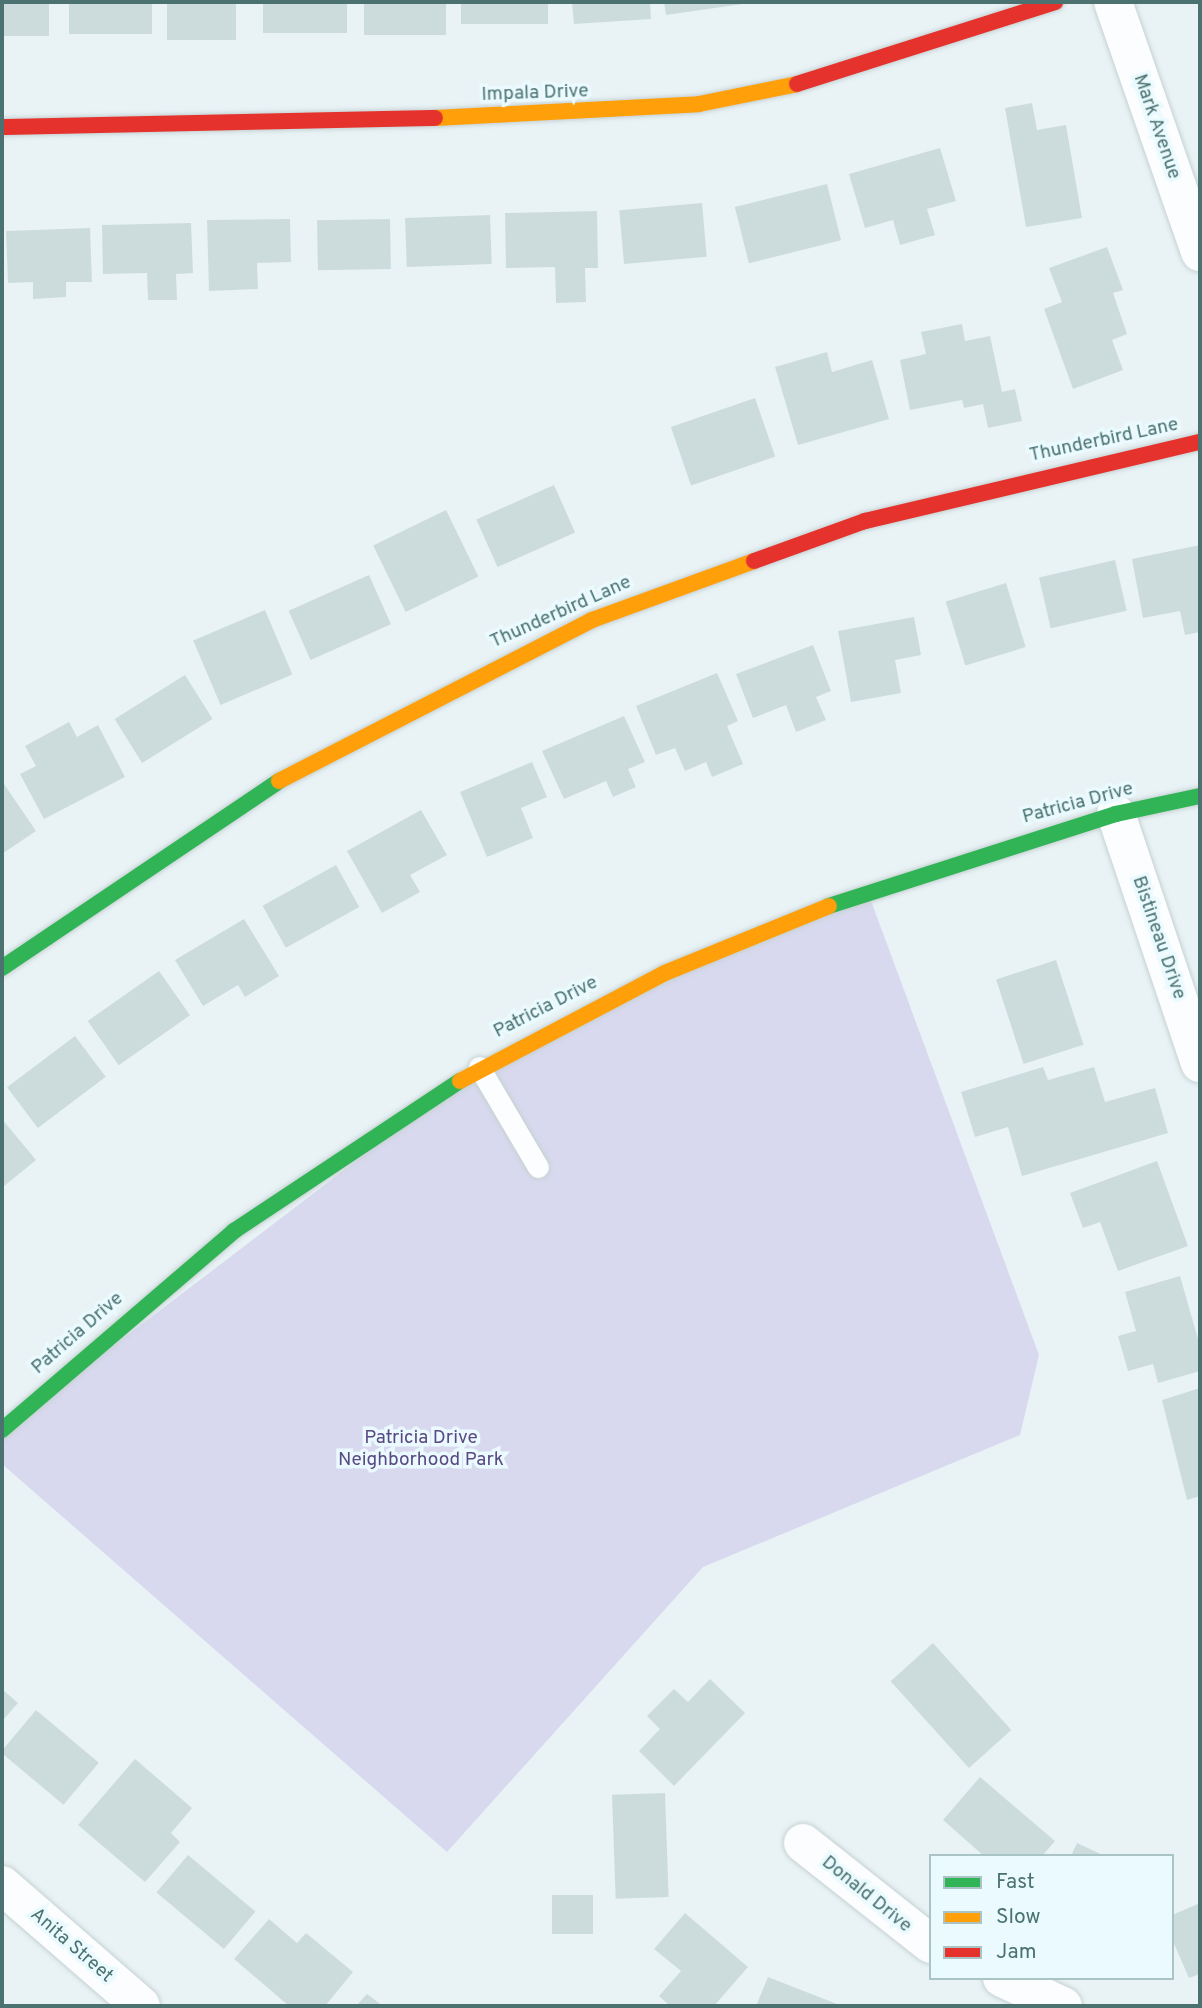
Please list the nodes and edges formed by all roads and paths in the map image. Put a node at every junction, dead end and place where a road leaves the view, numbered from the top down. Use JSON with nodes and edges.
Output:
{"nodes":[{"id":1,"x":1055,"y":2,"type":"edge"},
{"id":2,"x":1113,"y":2,"type":"edge"},
{"id":3,"x":2,"y":127,"type":"edge"},
{"id":4,"x":1200,"y":252,"type":"edge"},
{"id":5,"x":1200,"y":442,"type":"edge"},
{"id":6,"x":1200,"y":796,"type":"edge"},
{"id":7,"x":1116,"y":814,"type":"junction"},
{"id":8,"x":2,"y":968,"type":"edge"},
{"id":9,"x":1200,"y":1063,"type":"edge"},
{"id":10,"x":479,"y":1067,"type":"junction"},
{"id":11,"x":538,"y":1167,"type":"dead end"},
{"id":12,"x":2,"y":1430,"type":"edge"},
{"id":13,"x":803,"y":1843,"type":"dead end"},
{"id":14,"x":3,"y":1889,"type":"edge"},
{"id":15,"x":929,"y":1942,"type":"edge"},
{"id":16,"x":1006,"y":1980,"type":"edge"},
{"id":17,"x":141,"y":2006,"type":"edge"},
{"id":18,"x":1063,"y":2006,"type":"edge"}],
"edges":[{"from":1,"to":3,"type":"street","name":"Impala Drive"},
{"from":2,"to":4,"type":"street","name":"Mark Avenue"},
{"from":5,"to":8,"type":"street","name":"Thunderbird Lane"},
{"from":6,"to":7,"type":"street","name":"Patricia Drive"},
{"from":7,"to":9,"type":"street","name":"Bistineau Drive"},
{"from":7,"to":10,"type":"street","name":"Patricia Drive"},
{"from":10,"to":11,"type":"lane"},
{"from":10,"to":12,"type":"street","name":"Patricia Drive"},
{"from":13,"to":15,"type":"street","name":"Donald Drive"},
{"from":14,"to":17,"type":"street","name":"Anita Street"},
{"from":16,"to":18,"type":"street"}]}
